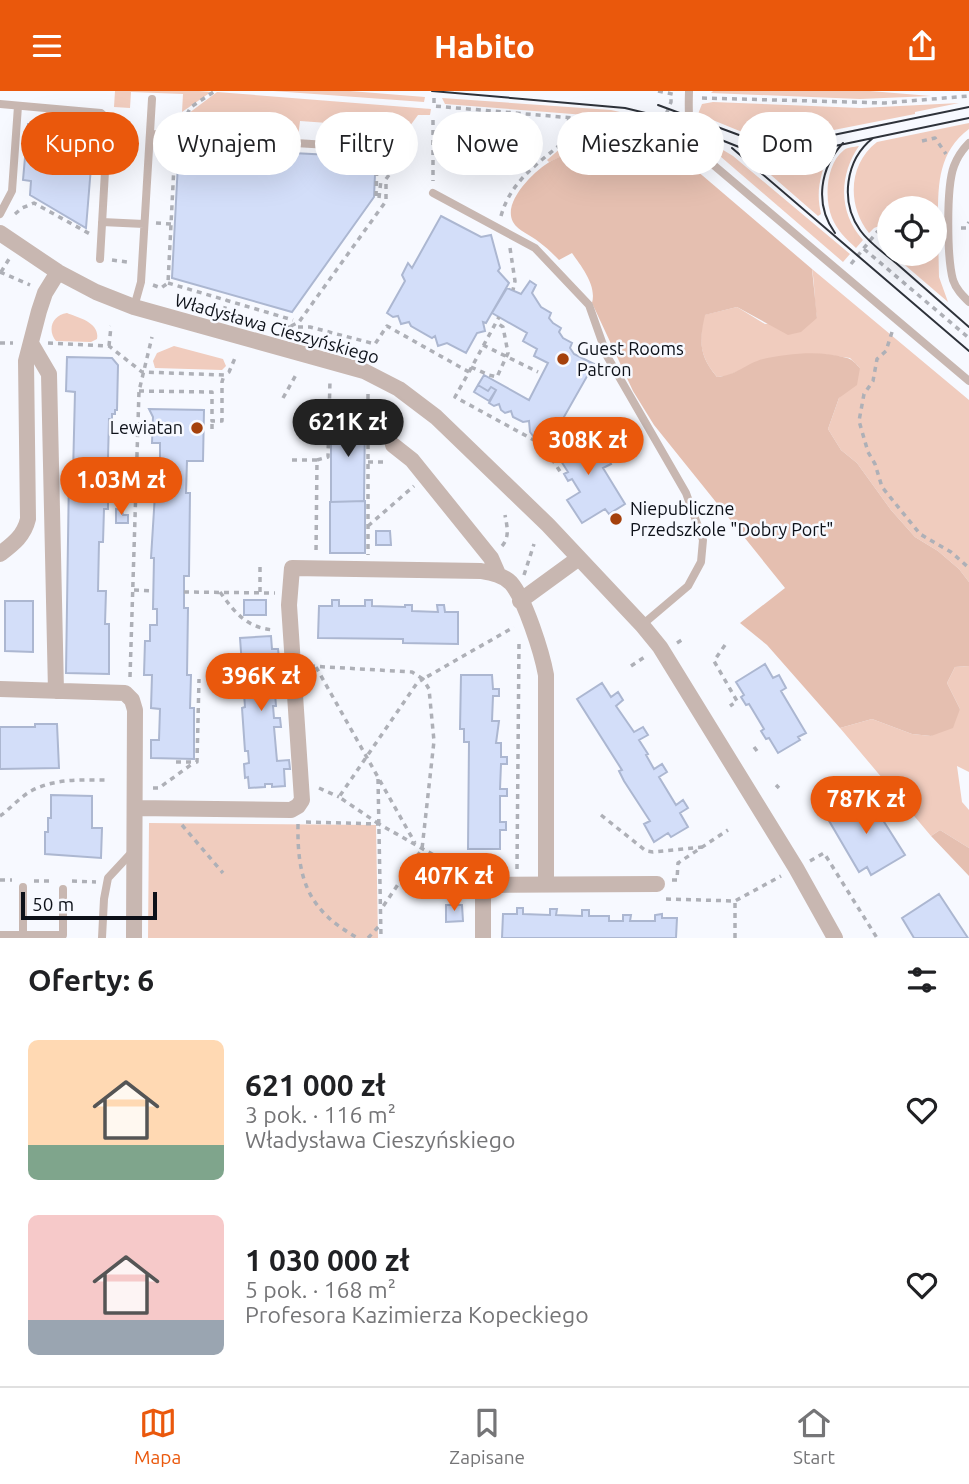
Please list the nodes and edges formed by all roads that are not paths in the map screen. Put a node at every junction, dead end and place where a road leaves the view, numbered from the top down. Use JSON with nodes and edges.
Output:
{"nodes":[{"id":1,"x":689,"y":94,"type":"edge"},
{"id":2,"x":152,"y":99,"type":"dead end"},
{"id":3,"x":0,"y":104,"type":"edge"},
{"id":4,"x":18,"y":106,"type":"junction"},
{"id":5,"x":150,"y":135,"type":"junction"},
{"id":6,"x":969,"y":143,"type":"edge"},
{"id":7,"x":315,"y":144,"type":"edge"},
{"id":8,"x":433,"y":193,"type":"road end"},
{"id":9,"x":0,"y":214,"type":"edge"},
{"id":10,"x":102,"y":222,"type":"junction"},
{"id":11,"x":144,"y":224,"type":"junction"},
{"id":12,"x":0,"y":233,"type":"edge"},
{"id":13,"x":100,"y":259,"type":"road end"},
{"id":14,"x":58,"y":272,"type":"junction"},
{"id":15,"x":969,"y":302,"type":"edge"},
{"id":16,"x":134,"y":307,"type":"junction"},
{"id":17,"x":32,"y":344,"type":"junction"},
{"id":18,"x":969,"y":381,"type":"edge"},
{"id":19,"x":393,"y":445,"type":"road end"},
{"id":20,"x":1,"y":551,"type":"edge"},
{"id":21,"x":579,"y":558,"type":"junction"},
{"id":22,"x":498,"y":574,"type":"junction"},
{"id":23,"x":520,"y":601,"type":"junction"},
{"id":24,"x":642,"y":625,"type":"junction"},
{"id":25,"x":0,"y":689,"type":"edge"},
{"id":26,"x":56,"y":691,"type":"junction"},
{"id":27,"x":135,"y":808,"type":"junction"},
{"id":28,"x":135,"y":850,"type":"junction"},
{"id":29,"x":546,"y":884,"type":"junction"},
{"id":30,"x":657,"y":884,"type":"road end"},
{"id":31,"x":23,"y":887,"type":"dead end"},
{"id":32,"x":63,"y":888,"type":"dead end"},
{"id":33,"x":0,"y":935,"type":"edge"},
{"id":34,"x":23,"y":935,"type":"junction"},
{"id":35,"x":102,"y":938,"type":"edge"},
{"id":36,"x":134,"y":938,"type":"edge"},
{"id":37,"x":483,"y":938,"type":"edge"},
{"id":38,"x":835,"y":938,"type":"edge"}],
"edges":[{"from":1,"to":18,"type":"lane"},
{"from":2,"to":5,"type":"lane"},
{"from":3,"to":4,"type":"lane"},
{"from":4,"to":9,"type":"lane"},
{"from":4,"to":10,"type":"lane"},
{"from":5,"to":7,"type":"lane"},
{"from":5,"to":11,"type":"lane"},
{"from":6,"to":15,"type":"lane"},
{"from":8,"to":24,"type":"lane"},
{"from":10,"to":11,"type":"lane"},
{"from":10,"to":13,"type":"lane"},
{"from":11,"to":16,"type":"lane"},
{"from":12,"to":14,"type":"street","name":"Władysława Cieszyńskiego"},
{"from":14,"to":16,"type":"street","name":"Władysława Cieszyńskiego"},
{"from":14,"to":17,"type":"street"},
{"from":16,"to":21,"type":"street","name":"Władysława Cieszyńskiego"},
{"from":17,"to":20,"type":"street"},
{"from":17,"to":26,"type":"street"},
{"from":19,"to":22,"type":"street"},
{"from":21,"to":23,"type":"street"},
{"from":21,"to":24,"type":"street","name":"Władysława Cieszyńskiego"},
{"from":22,"to":23,"type":"street"},
{"from":22,"to":27,"type":"street"},
{"from":23,"to":29,"type":"street"},
{"from":24,"to":38,"type":"street","name":"Władysława Cieszyńskiego"},
{"from":25,"to":26,"type":"street"},
{"from":26,"to":27,"type":"street"},
{"from":27,"to":28,"type":"street"},
{"from":28,"to":35,"type":"lane"},
{"from":28,"to":36,"type":"street"},
{"from":29,"to":30,"type":"street"},
{"from":29,"to":37,"type":"street"},
{"from":31,"to":34,"type":"lane"},
{"from":32,"to":34,"type":"lane"},
{"from":33,"to":34,"type":"lane"}]}
